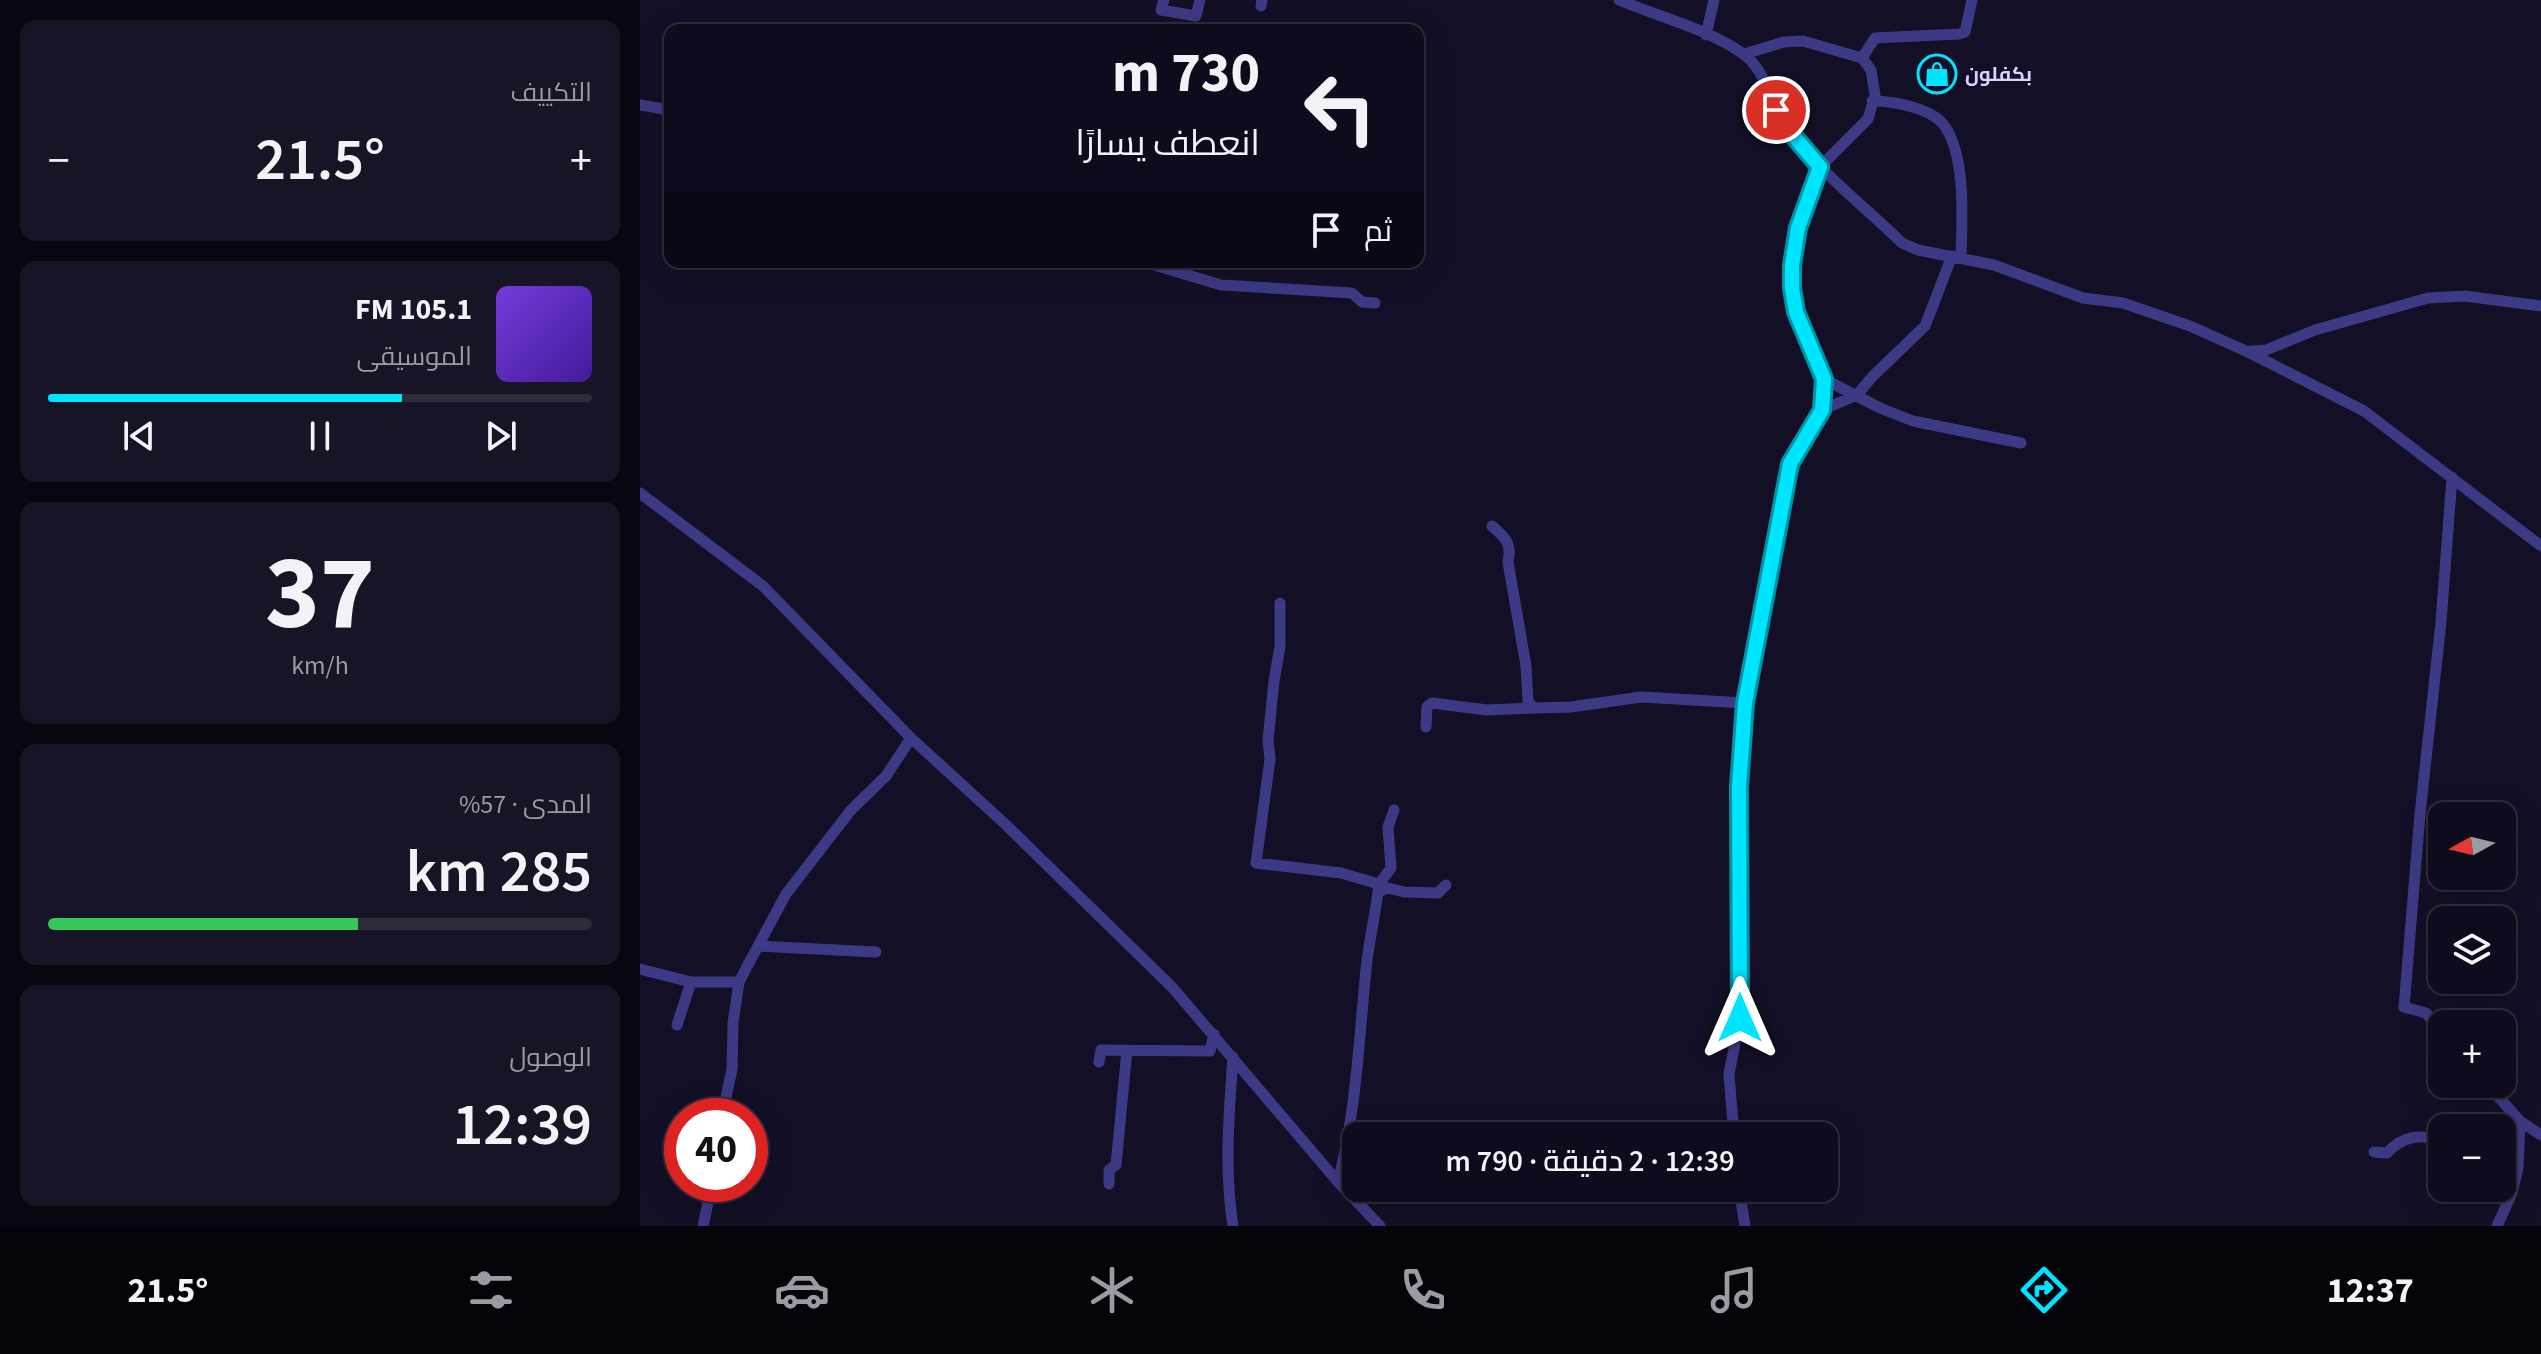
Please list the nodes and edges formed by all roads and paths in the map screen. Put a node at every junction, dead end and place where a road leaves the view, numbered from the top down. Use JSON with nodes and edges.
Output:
{"nodes":[{"id":1,"x":1164,"y":0,"type":"edge"},
{"id":2,"x":1200,"y":0,"type":"edge"},
{"id":3,"x":1619,"y":0,"type":"edge"},
{"id":4,"x":1714,"y":0,"type":"edge"},
{"id":5,"x":1972,"y":0,"type":"edge"},
{"id":6,"x":1706,"y":35,"type":"junction"},
{"id":7,"x":1744,"y":54,"type":"junction"},
{"id":8,"x":1862,"y":58,"type":"junction"},
{"id":9,"x":1872,"y":101,"type":"junction"},
{"id":10,"x":640,"y":105,"type":"edge"},
{"id":11,"x":664,"y":109,"type":"edge"},
{"id":12,"x":1820,"y":167,"type":"junction"},
{"id":13,"x":1957,"y":256,"type":"junction"},
{"id":14,"x":1164,"y":268,"type":"edge"},
{"id":15,"x":1375,"y":303,"type":"dead end"},
{"id":16,"x":2541,"y":306,"type":"edge"},
{"id":17,"x":2248,"y":352,"type":"junction"},
{"id":18,"x":1824,"y":379,"type":"junction"},
{"id":19,"x":1857,"y":395,"type":"junction"},
{"id":20,"x":1822,"y":410,"type":"junction"},
{"id":21,"x":2021,"y":443,"type":"dead end"},
{"id":22,"x":2452,"y":477,"type":"junction"},
{"id":23,"x":640,"y":493,"type":"edge"},
{"id":24,"x":1492,"y":526,"type":"dead end"},
{"id":25,"x":2541,"y":546,"type":"edge"},
{"id":26,"x":1280,"y":603,"type":"dead end"},
{"id":27,"x":1745,"y":703,"type":"junction"},
{"id":28,"x":1534,"y":708,"type":"junction"},
{"id":29,"x":1426,"y":727,"type":"dead end"},
{"id":30,"x":911,"y":738,"type":"junction"},
{"id":31,"x":1394,"y":810,"type":"dead end"},
{"id":32,"x":1446,"y":885,"type":"dead end"},
{"id":33,"x":1378,"y":888,"type":"junction"},
{"id":34,"x":758,"y":946,"type":"junction"},
{"id":35,"x":876,"y":952,"type":"dead end"},
{"id":36,"x":640,"y":969,"type":"edge"},
{"id":37,"x":691,"y":982,"type":"junction"},
{"id":38,"x":739,"y":982,"type":"junction"},
{"id":39,"x":2428,"y":1015,"type":"edge"},
{"id":40,"x":677,"y":1025,"type":"dead end"},
{"id":41,"x":1214,"y":1034,"type":"junction"},
{"id":42,"x":1127,"y":1050,"type":"junction"},
{"id":43,"x":1233,"y":1057,"type":"junction"},
{"id":44,"x":1099,"y":1062,"type":"dead end"},
{"id":45,"x":726,"y":1098,"type":"edge"},
{"id":46,"x":2499,"y":1098,"type":"edge"},
{"id":47,"x":2520,"y":1121,"type":"junction"},
{"id":48,"x":1733,"y":1122,"type":"edge"},
{"id":49,"x":2541,"y":1135,"type":"edge"},
{"id":50,"x":2428,"y":1138,"type":"edge"},
{"id":51,"x":2374,"y":1152,"type":"dead end"},
{"id":52,"x":2518,"y":1153,"type":"joint"},
{"id":53,"x":1338,"y":1182,"type":"junction"},
{"id":54,"x":1109,"y":1184,"type":"dead end"},
{"id":55,"x":708,"y":1202,"type":"edge"},
{"id":56,"x":1741,"y":1202,"type":"edge"},
{"id":57,"x":703,"y":1226,"type":"edge"},
{"id":58,"x":1233,"y":1226,"type":"edge"},
{"id":59,"x":1380,"y":1226,"type":"edge"},
{"id":60,"x":1745,"y":1226,"type":"edge"},
{"id":61,"x":2497,"y":1226,"type":"edge"}],
"edges":[{"from":1,"to":2,"type":"street"},
{"from":3,"to":6,"type":"street"},
{"from":4,"to":6,"type":"street"},
{"from":5,"to":8,"type":"street"},
{"from":6,"to":7,"type":"street"},
{"from":7,"to":8,"type":"street"},
{"from":7,"to":12,"type":"street"},
{"from":8,"to":9,"type":"street"},
{"from":9,"to":12,"type":"street"},
{"from":9,"to":13,"type":"street"},
{"from":10,"to":11,"type":"street"},
{"from":12,"to":13,"type":"street"},
{"from":12,"to":18,"type":"street"},
{"from":13,"to":17,"type":"street"},
{"from":13,"to":19,"type":"street"},
{"from":14,"to":15,"type":"street"},
{"from":16,"to":17,"type":"street"},
{"from":17,"to":22,"type":"street"},
{"from":18,"to":19,"type":"street"},
{"from":18,"to":20,"type":"street"},
{"from":19,"to":20,"type":"street"},
{"from":19,"to":21,"type":"street"},
{"from":20,"to":27,"type":"street"},
{"from":22,"to":25,"type":"street"},
{"from":22,"to":39,"type":"street"},
{"from":23,"to":30,"type":"street"},
{"from":24,"to":28,"type":"street"},
{"from":26,"to":33,"type":"street"},
{"from":27,"to":28,"type":"street"},
{"from":27,"to":48,"type":"street"},
{"from":28,"to":29,"type":"street"},
{"from":30,"to":34,"type":"street"},
{"from":30,"to":41,"type":"street"},
{"from":31,"to":33,"type":"street"},
{"from":32,"to":33,"type":"street"},
{"from":33,"to":53,"type":"street"},
{"from":34,"to":35,"type":"street"},
{"from":34,"to":38,"type":"street"},
{"from":36,"to":37,"type":"street"},
{"from":37,"to":38,"type":"street"},
{"from":37,"to":40,"type":"street"},
{"from":38,"to":45,"type":"street"},
{"from":41,"to":42,"type":"street"},
{"from":41,"to":43,"type":"street"},
{"from":42,"to":44,"type":"street"},
{"from":42,"to":54,"type":"street"},
{"from":43,"to":53,"type":"street"},
{"from":43,"to":58,"type":"street"},
{"from":46,"to":47,"type":"street"},
{"from":47,"to":49,"type":"street"},
{"from":47,"to":52,"type":"street"},
{"from":50,"to":51,"type":"street"},
{"from":52,"to":61,"type":"street"},
{"from":53,"to":59,"type":"street"},
{"from":55,"to":57,"type":"street"},
{"from":56,"to":60,"type":"street"}]}
